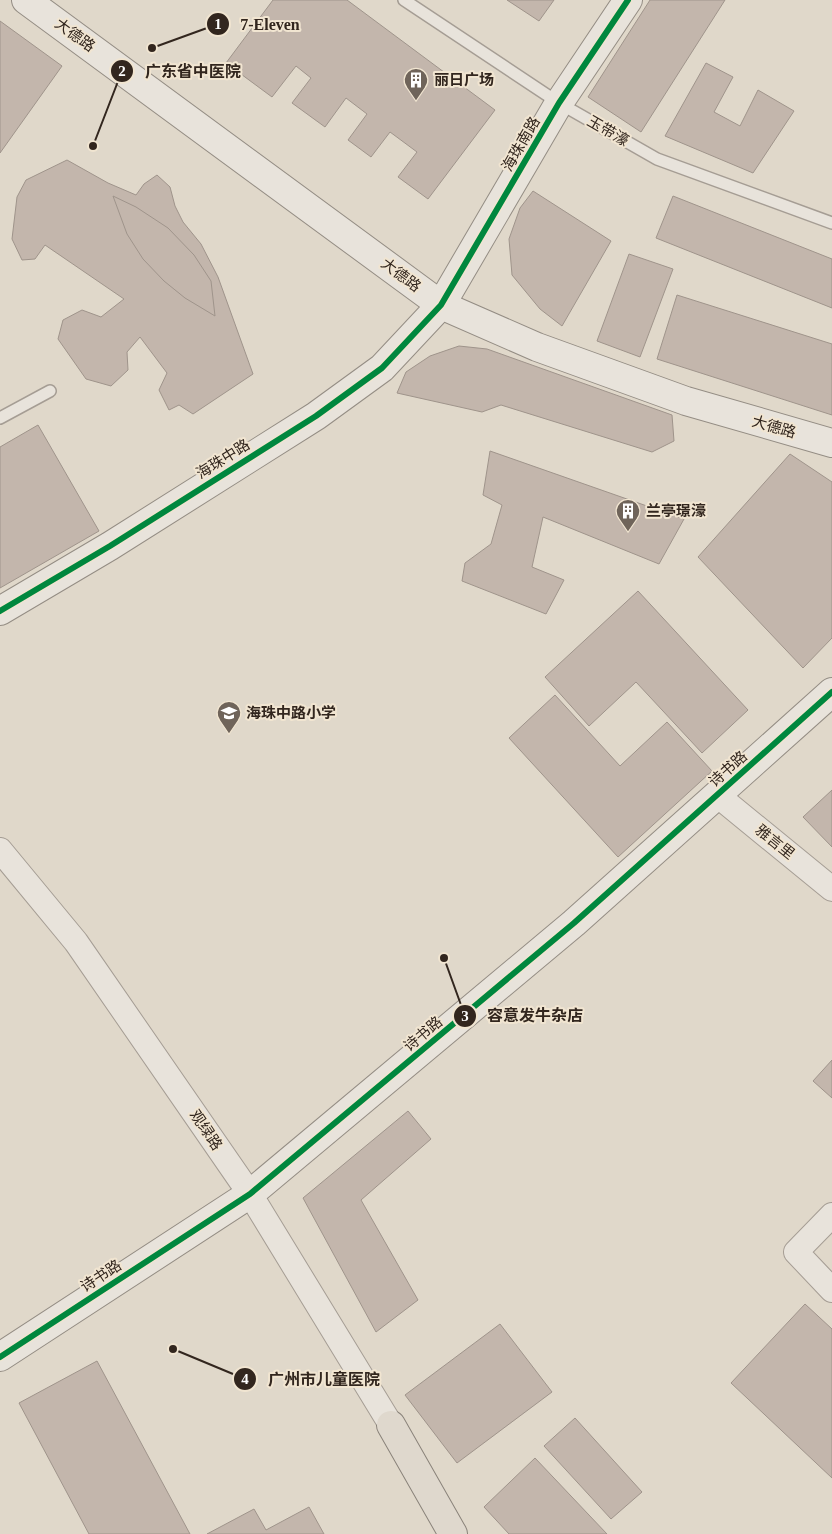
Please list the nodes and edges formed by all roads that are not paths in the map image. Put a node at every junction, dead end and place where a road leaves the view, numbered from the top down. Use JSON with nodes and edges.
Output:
{"nodes":[{"id":1,"x":26,"y":0,"type":"edge"},
{"id":2,"x":404,"y":0,"type":"edge"},
{"id":3,"x":628,"y":0,"type":"edge"},
{"id":4,"x":559,"y":103,"type":"junction"},
{"id":5,"x":832,"y":224,"type":"edge"},
{"id":6,"x":441,"y":305,"type":"junction"},
{"id":7,"x":50,"y":391,"type":"dead end"},
{"id":8,"x":0,"y":418,"type":"edge"},
{"id":9,"x":832,"y":443,"type":"edge"},
{"id":10,"x":0,"y":611,"type":"edge"},
{"id":11,"x":832,"y":692,"type":"edge"},
{"id":12,"x":717,"y":795,"type":"junction"},
{"id":13,"x":0,"y":850,"type":"edge"},
{"id":14,"x":832,"y":889,"type":"edge"},
{"id":15,"x":250,"y":1194,"type":"junction"},
{"id":16,"x":832,"y":1215,"type":"edge"},
{"id":17,"x":832,"y":1290,"type":"edge"},
{"id":18,"x":0,"y":1357,"type":"edge"},
{"id":19,"x":391,"y":1425,"type":"joint"},
{"id":20,"x":453,"y":1534,"type":"edge"}],
"edges":[{"from":1,"to":6,"type":"street","name":"大德路"},
{"from":2,"to":4,"type":"lane","name":"玉带濠"},
{"from":3,"to":4,"type":"street","name":"海珠南路"},
{"from":4,"to":5,"type":"lane","name":"玉带濠"},
{"from":4,"to":6,"type":"street","name":"海珠南路"},
{"from":6,"to":9,"type":"street","name":"大德路"},
{"from":6,"to":10,"type":"street","name":"海珠中路"},
{"from":7,"to":8,"type":"lane"},
{"from":11,"to":12,"type":"street","name":"诗书路"},
{"from":12,"to":14,"type":"street","name":"雅言里"},
{"from":12,"to":15,"type":"street","name":"诗书路"},
{"from":13,"to":15,"type":"street","name":"观绿路"},
{"from":15,"to":18,"type":"street","name":"诗书路"},
{"from":15,"to":19,"type":"street","name":"观绿路"},
{"from":16,"to":17,"type":"street"},
{"from":19,"to":20,"type":"main road"}]}
